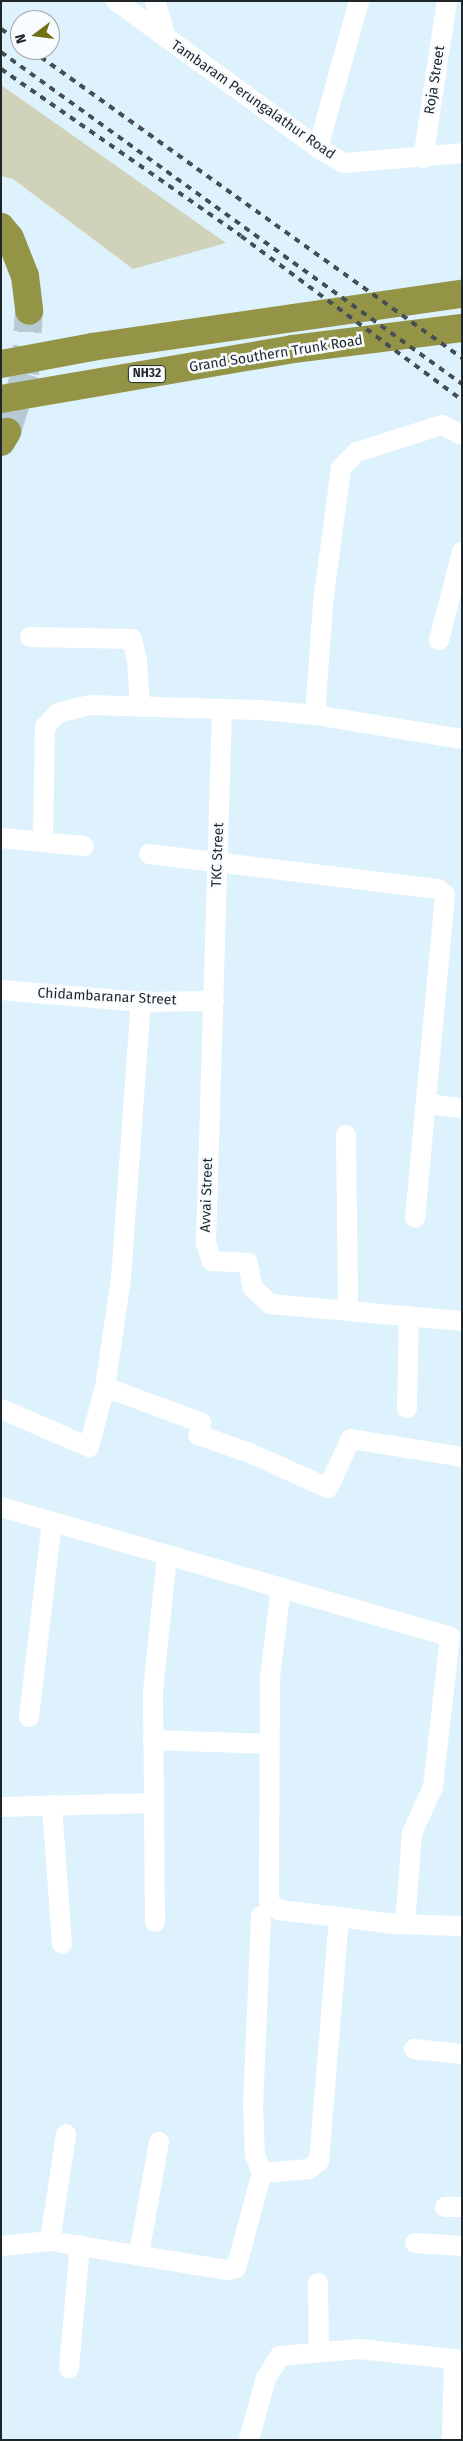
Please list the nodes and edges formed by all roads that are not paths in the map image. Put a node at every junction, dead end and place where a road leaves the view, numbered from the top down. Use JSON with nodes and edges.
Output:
{"nodes":[{"id":1,"x":116,"y":1,"type":"edge"},
{"id":2,"x":155,"y":1,"type":"edge"},
{"id":3,"x":359,"y":1,"type":"edge"},
{"id":4,"x":447,"y":1,"type":"edge"},
{"id":5,"x":166,"y":38,"type":"junction"},
{"id":6,"x":318,"y":148,"type":"junction"},
{"id":7,"x":462,"y":153,"type":"edge"},
{"id":8,"x":422,"y":158,"type":"junction"},
{"id":9,"x":1,"y":227,"type":"edge"},
{"id":10,"x":462,"y":294,"type":"edge"},
{"id":11,"x":29,"y":311,"type":"tunnel mouth"},
{"id":12,"x":462,"y":328,"type":"edge"},
{"id":13,"x":1,"y":364,"type":"edge"},
{"id":14,"x":1,"y":399,"type":"edge"},
{"id":15,"x":462,"y":435,"type":"edge"},
{"id":16,"x":462,"y":552,"type":"edge"},
{"id":17,"x":30,"y":637,"type":"dead end"},
{"id":18,"x":439,"y":640,"type":"dead end"},
{"id":19,"x":140,"y":707,"type":"junction"},
{"id":20,"x":222,"y":709,"type":"junction"},
{"id":21,"x":316,"y":715,"type":"junction"},
{"id":22,"x":462,"y":740,"type":"edge"},
{"id":23,"x":1,"y":838,"type":"edge"},
{"id":24,"x":44,"y":840,"type":"junction"},
{"id":25,"x":84,"y":846,"type":"dead end"},
{"id":26,"x":150,"y":854,"type":"dead end"},
{"id":27,"x":218,"y":864,"type":"junction"},
{"id":28,"x":1,"y":990,"type":"edge"},
{"id":29,"x":214,"y":1001,"type":"junction"},
{"id":30,"x":141,"y":1002,"type":"junction"},
{"id":31,"x":428,"y":1104,"type":"junction"},
{"id":32,"x":462,"y":1108,"type":"edge"},
{"id":33,"x":346,"y":1135,"type":"dead end"},
{"id":34,"x":415,"y":1218,"type":"dead end"},
{"id":35,"x":348,"y":1309,"type":"junction"},
{"id":36,"x":409,"y":1316,"type":"junction"},
{"id":37,"x":462,"y":1321,"type":"edge"},
{"id":38,"x":105,"y":1387,"type":"junction"},
{"id":39,"x":407,"y":1408,"type":"dead end"},
{"id":40,"x":1,"y":1409,"type":"edge"},
{"id":41,"x":462,"y":1457,"type":"edge"},
{"id":42,"x":1,"y":1507,"type":"edge"},
{"id":43,"x":52,"y":1522,"type":"junction"},
{"id":44,"x":167,"y":1555,"type":"junction"},
{"id":45,"x":281,"y":1588,"type":"junction"},
{"id":46,"x":456,"y":1639,"type":"edge"},
{"id":47,"x":29,"y":1717,"type":"dead end"},
{"id":48,"x":153,"y":1740,"type":"junction"},
{"id":49,"x":270,"y":1744,"type":"junction"},
{"id":50,"x":153,"y":1803,"type":"junction"},
{"id":51,"x":52,"y":1805,"type":"junction"},
{"id":52,"x":1,"y":1807,"type":"edge"},
{"id":53,"x":261,"y":1916,"type":"dead end"},
{"id":54,"x":339,"y":1917,"type":"junction"},
{"id":55,"x":155,"y":1922,"type":"dead end"},
{"id":56,"x":405,"y":1924,"type":"junction"},
{"id":57,"x":462,"y":1926,"type":"edge"},
{"id":58,"x":62,"y":1944,"type":"dead end"},
{"id":59,"x":414,"y":2048,"type":"dead end"},
{"id":60,"x":462,"y":2054,"type":"edge"},
{"id":61,"x":66,"y":2134,"type":"dead end"},
{"id":62,"x":159,"y":2142,"type":"dead end"},
{"id":63,"x":262,"y":2173,"type":"junction"},
{"id":64,"x":50,"y":2241,"type":"junction"},
{"id":65,"x":415,"y":2243,"type":"dead end"},
{"id":66,"x":80,"y":2245,"type":"junction"},
{"id":67,"x":1,"y":2246,"type":"edge"},
{"id":68,"x":462,"y":2246,"type":"edge"},
{"id":69,"x":139,"y":2254,"type":"junction"},
{"id":70,"x":318,"y":2283,"type":"dead end"},
{"id":71,"x":319,"y":2352,"type":"junction"},
{"id":72,"x":458,"y":2360,"type":"edge"},
{"id":73,"x":69,"y":2368,"type":"dead end"},
{"id":74,"x":249,"y":2440,"type":"edge"},
{"id":75,"x":452,"y":2440,"type":"edge"}],
"edges":[{"from":1,"to":5,"type":"street","name":"Tambaram Perungalathur Road"},
{"from":2,"to":5,"type":"street"},
{"from":3,"to":6,"type":"street"},
{"from":4,"to":8,"type":"street","name":"Roja Street"},
{"from":5,"to":6,"type":"street","name":"Tambaram Perungalathur Road"},
{"from":6,"to":8,"type":"street","name":"Tambaram Perungalathur Road"},
{"from":7,"to":8,"type":"street","name":"Tambaram Perungalathur Road"},
{"from":9,"to":11,"type":"highway"},
{"from":10,"to":13,"type":"highway"},
{"from":12,"to":14,"type":"highway","name":"Grand Southern Trunk Road","number":"NH32"},
{"from":15,"to":21,"type":"street"},
{"from":16,"to":18,"type":"street"},
{"from":17,"to":19,"type":"street"},
{"from":19,"to":20,"type":"street"},
{"from":19,"to":24,"type":"street"},
{"from":20,"to":21,"type":"street"},
{"from":20,"to":27,"type":"street","name":"TKC Street"},
{"from":21,"to":22,"type":"street"},
{"from":23,"to":24,"type":"street"},
{"from":24,"to":25,"type":"street"},
{"from":26,"to":27,"type":"street"},
{"from":27,"to":29,"type":"street","name":"TKC Street"},
{"from":27,"to":31,"type":"street"},
{"from":28,"to":30,"type":"street","name":"Chidambaranar Street"},
{"from":29,"to":30,"type":"street","name":"Chidambaranar Street"},
{"from":29,"to":35,"type":"street","name":"Avvai Street"},
{"from":30,"to":38,"type":"street"},
{"from":31,"to":32,"type":"street"},
{"from":31,"to":34,"type":"street"},
{"from":33,"to":35,"type":"street"},
{"from":35,"to":36,"type":"street","name":"Avvai Street"},
{"from":36,"to":37,"type":"street","name":"Avvai Street"},
{"from":36,"to":39,"type":"street"},
{"from":38,"to":40,"type":"street"},
{"from":38,"to":41,"type":"street"},
{"from":42,"to":43,"type":"street"},
{"from":43,"to":44,"type":"street"},
{"from":43,"to":47,"type":"street"},
{"from":44,"to":45,"type":"street"},
{"from":44,"to":48,"type":"street"},
{"from":45,"to":46,"type":"street"},
{"from":45,"to":49,"type":"street"},
{"from":46,"to":56,"type":"street"},
{"from":48,"to":49,"type":"street"},
{"from":48,"to":50,"type":"street"},
{"from":49,"to":54,"type":"street"},
{"from":50,"to":51,"type":"street"},
{"from":50,"to":55,"type":"street"},
{"from":51,"to":52,"type":"street"},
{"from":51,"to":58,"type":"street"},
{"from":53,"to":63,"type":"street"},
{"from":54,"to":56,"type":"street"},
{"from":54,"to":63,"type":"street"},
{"from":56,"to":57,"type":"street"},
{"from":59,"to":60,"type":"street"},
{"from":61,"to":64,"type":"street"},
{"from":62,"to":69,"type":"street"},
{"from":63,"to":69,"type":"street"},
{"from":64,"to":66,"type":"street"},
{"from":64,"to":67,"type":"street"},
{"from":65,"to":68,"type":"street"},
{"from":66,"to":69,"type":"street"},
{"from":66,"to":73,"type":"street"},
{"from":70,"to":71,"type":"street"},
{"from":71,"to":72,"type":"street"},
{"from":71,"to":74,"type":"street"},
{"from":72,"to":75,"type":"street"}]}
